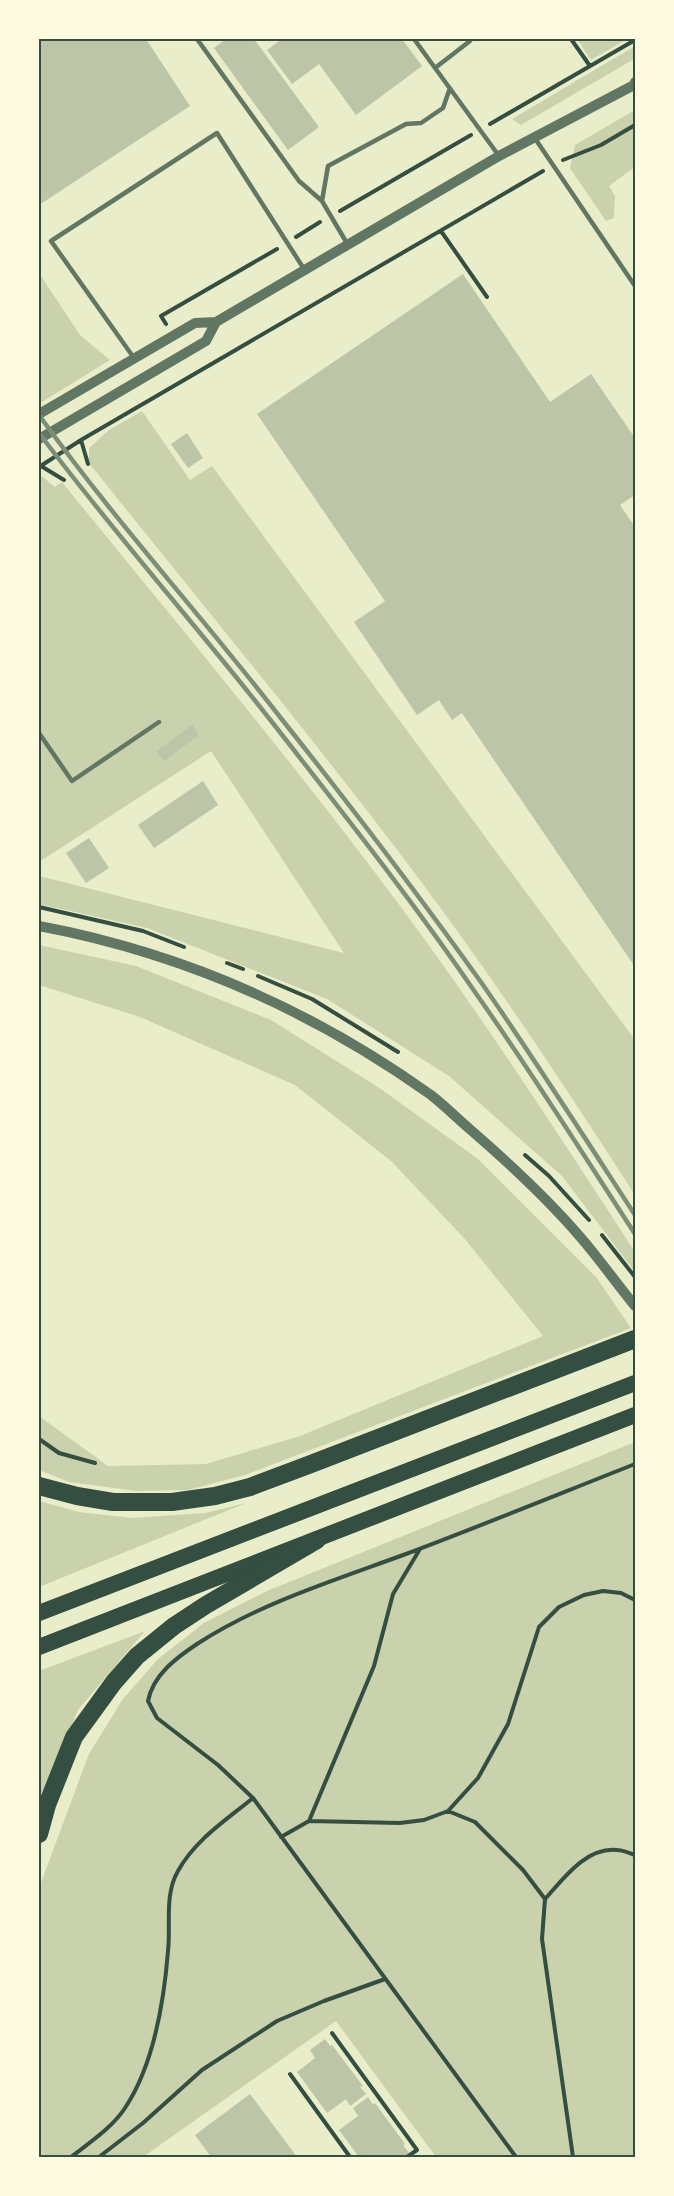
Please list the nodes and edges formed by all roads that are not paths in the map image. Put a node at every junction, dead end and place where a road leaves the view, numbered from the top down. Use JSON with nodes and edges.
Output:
{"nodes":[{"id":1,"x":196,"y":39,"type":"edge"},
{"id":2,"x":414,"y":39,"type":"edge"},
{"id":3,"x":470,"y":40,"type":"edge"},
{"id":4,"x":435,"y":68,"type":"junction"},
{"id":5,"x":635,"y":84,"type":"edge"},
{"id":6,"x":450,"y":88,"type":"junction"},
{"id":7,"x":534,"y":137,"type":"junction"},
{"id":8,"x":499,"y":156,"type":"junction"},
{"id":9,"x":322,"y":201,"type":"junction"},
{"id":10,"x":348,"y":245,"type":"junction"},
{"id":11,"x":304,"y":270,"type":"junction"},
{"id":12,"x":635,"y":286,"type":"edge"},
{"id":13,"x":216,"y":322,"type":"junction"},
{"id":14,"x":134,"y":358,"type":"junction"},
{"id":15,"x":39,"y":414,"type":"edge"},
{"id":16,"x":39,"y":439,"type":"edge"},
{"id":17,"x":159,"y":722,"type":"dead end"},
{"id":18,"x":39,"y":733,"type":"edge"},
{"id":19,"x":39,"y":926,"type":"edge"},
{"id":20,"x":635,"y":1306,"type":"edge"},
{"id":21,"x":635,"y":1339,"type":"edge"},
{"id":22,"x":635,"y":1383,"type":"edge"},
{"id":23,"x":635,"y":1415,"type":"edge"},
{"id":24,"x":39,"y":1486,"type":"edge"},
{"id":25,"x":317,"y":1540,"type":"junction"},
{"id":26,"x":39,"y":1613,"type":"edge"},
{"id":27,"x":39,"y":1647,"type":"edge"},
{"id":28,"x":39,"y":1834,"type":"edge"}],
"edges":[{"from":1,"to":9,"type":"lane"},
{"from":2,"to":4,"type":"lane"},
{"from":3,"to":4,"type":"lane"},
{"from":4,"to":6,"type":"lane"},
{"from":5,"to":7,"type":"street"},
{"from":6,"to":8,"type":"lane"},
{"from":6,"to":9,"type":"lane"},
{"from":7,"to":8,"type":"street"},
{"from":7,"to":12,"type":"lane"},
{"from":8,"to":10,"type":"street"},
{"from":9,"to":10,"type":"lane"},
{"from":10,"to":11,"type":"street"},
{"from":11,"to":13,"type":"street"},
{"from":11,"to":14,"type":"lane"},
{"from":13,"to":14,"type":"street"},
{"from":13,"to":16,"type":"street"},
{"from":14,"to":15,"type":"street"},
{"from":17,"to":18,"type":"lane"},
{"from":19,"to":20,"type":"street"},
{"from":21,"to":24,"type":"highway"},
{"from":22,"to":26,"type":"highway"},
{"from":23,"to":25,"type":"highway"},
{"from":25,"to":27,"type":"highway"},
{"from":25,"to":28,"type":"highway"}]}
